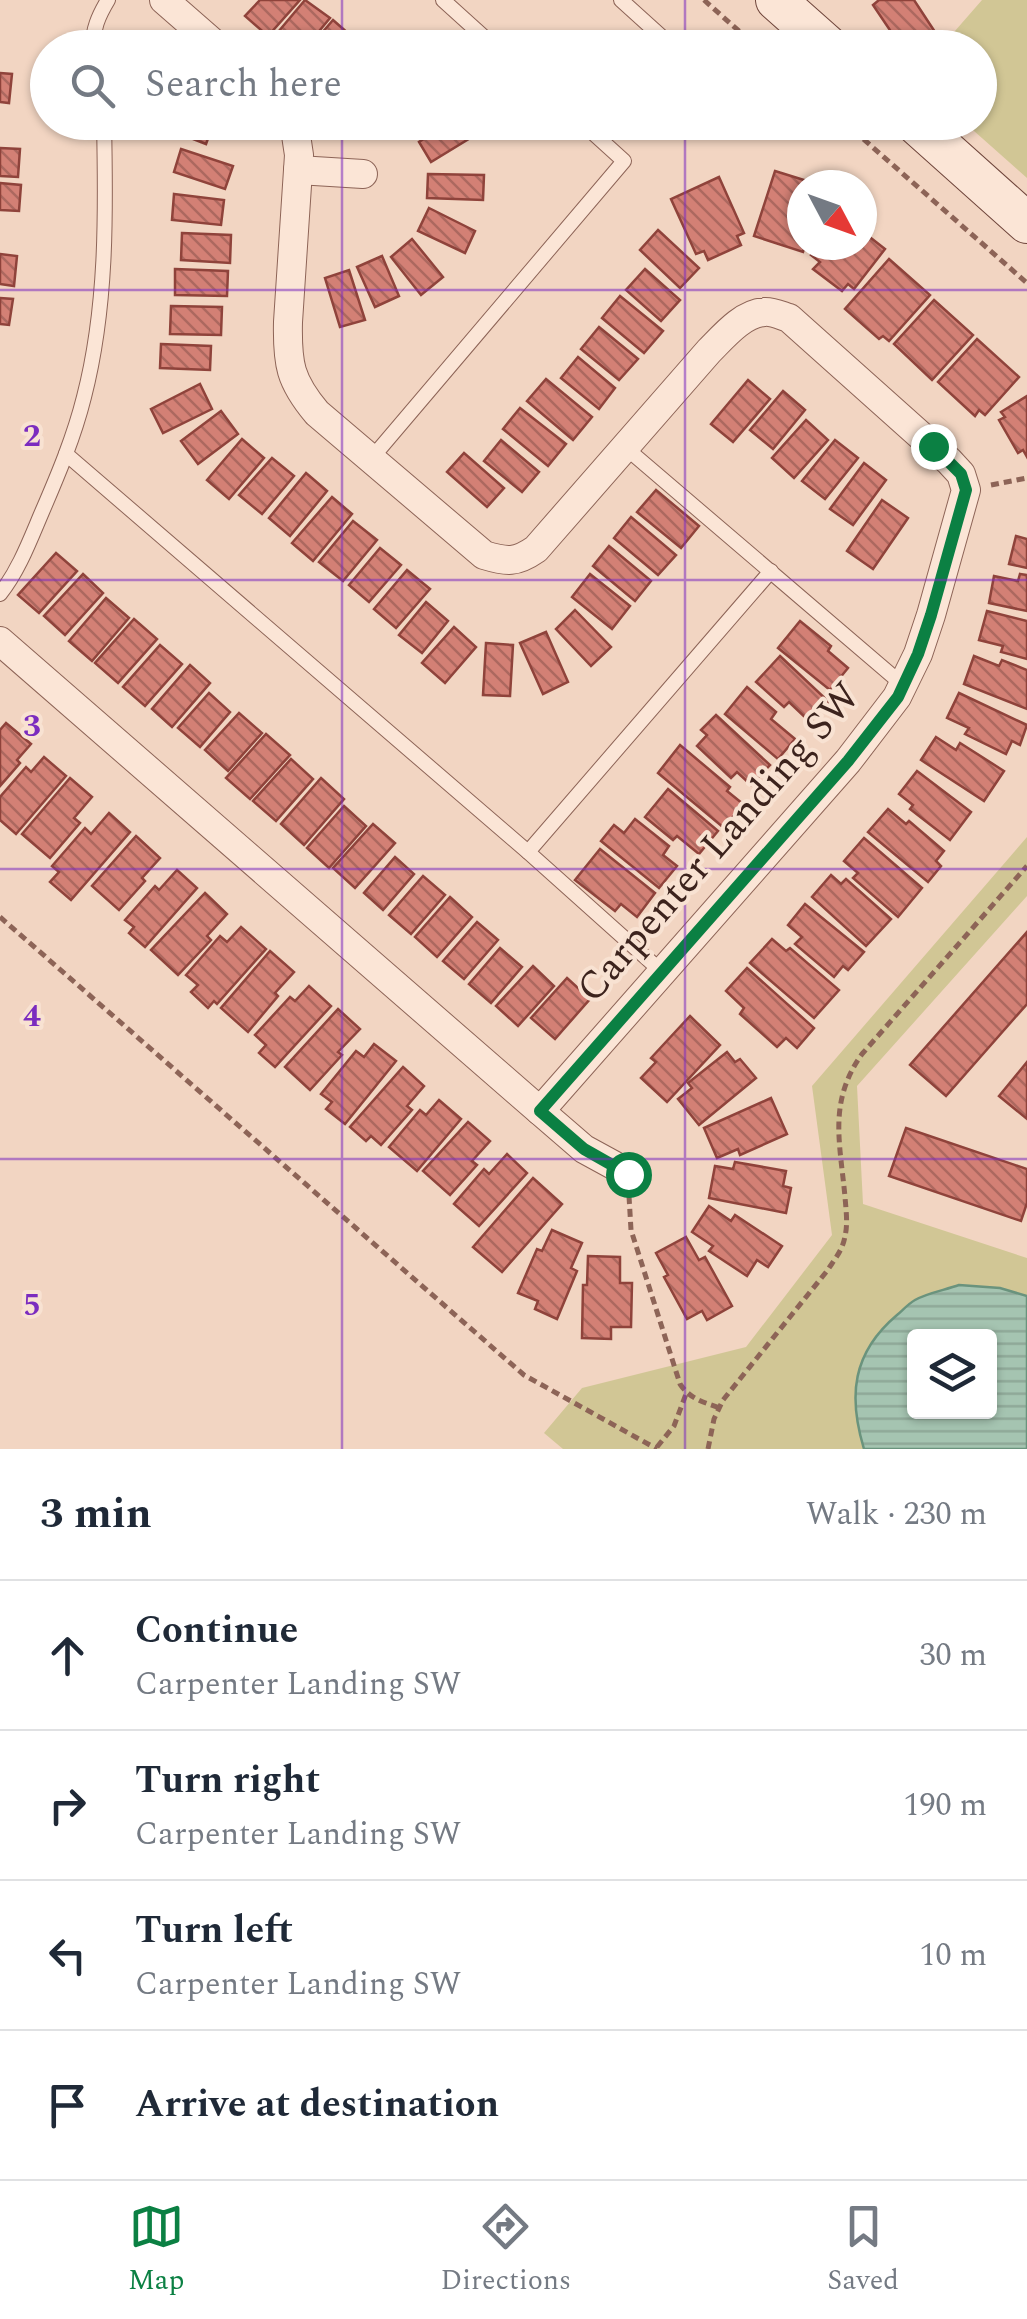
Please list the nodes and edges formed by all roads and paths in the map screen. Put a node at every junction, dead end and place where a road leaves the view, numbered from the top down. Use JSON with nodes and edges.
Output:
{"nodes":[{"id":1,"x":108,"y":0,"type":"edge"},
{"id":2,"x":164,"y":0,"type":"edge"},
{"id":3,"x":443,"y":0,"type":"edge"},
{"id":4,"x":621,"y":0,"type":"edge"},
{"id":5,"x":704,"y":0,"type":"edge"},
{"id":6,"x":776,"y":0,"type":"edge"},
{"id":7,"x":94,"y":30,"type":"edge"},
{"id":8,"x":198,"y":30,"type":"edge"},
{"id":9,"x":476,"y":30,"type":"edge"},
{"id":10,"x":654,"y":30,"type":"edge"},
{"id":11,"x":738,"y":30,"type":"edge"},
{"id":12,"x":810,"y":30,"type":"edge"},
{"id":13,"x":104,"y":140,"type":"edge"},
{"id":14,"x":297,"y":140,"type":"edge"},
{"id":15,"x":601,"y":140,"type":"edge"},
{"id":16,"x":864,"y":140,"type":"edge"},
{"id":17,"x":934,"y":140,"type":"edge"},
{"id":18,"x":298,"y":170,"type":"junction"},
{"id":19,"x":363,"y":174,"type":"dead end"},
{"id":20,"x":1027,"y":223,"type":"edge"},
{"id":21,"x":1027,"y":283,"type":"edge"},
{"id":22,"x":626,"y":448,"type":"junction"},
{"id":23,"x":66,"y":454,"type":"junction"},
{"id":24,"x":371,"y":459,"type":"junction"},
{"id":25,"x":1027,"y":478,"type":"edge"},
{"id":26,"x":966,"y":490,"type":"junction"},
{"id":27,"x":771,"y":571,"type":"junction"},
{"id":28,"x":0,"y":594,"type":"edge"},
{"id":29,"x":0,"y":641,"type":"edge"},
{"id":30,"x":903,"y":685,"type":"junction"},
{"id":31,"x":528,"y":852,"type":"junction"},
{"id":32,"x":1027,"y":866,"type":"edge"},
{"id":33,"x":0,"y":917,"type":"edge"},
{"id":34,"x":661,"y":972,"type":"junction"},
{"id":35,"x":540,"y":1111,"type":"junction"},
{"id":36,"x":628,"y":1174,"type":"joint"},
{"id":37,"x":686,"y":1394,"type":"junction"},
{"id":38,"x":720,"y":1408,"type":"junction"},
{"id":39,"x":657,"y":1449,"type":"edge"},
{"id":40,"x":708,"y":1449,"type":"edge"}],
"edges":[{"from":1,"to":7,"type":"lane"},
{"from":2,"to":8,"type":"street"},
{"from":3,"to":9,"type":"lane"},
{"from":4,"to":10,"type":"lane"},
{"from":5,"to":11,"type":"path"},
{"from":6,"to":12,"type":"main road"},
{"from":13,"to":23,"type":"lane"},
{"from":14,"to":18,"type":"street"},
{"from":15,"to":24,"type":"lane"},
{"from":16,"to":21,"type":"path"},
{"from":17,"to":20,"type":"main road"},
{"from":18,"to":19,"type":"street"},
{"from":18,"to":24,"type":"street"},
{"from":22,"to":24,"type":"street"},
{"from":22,"to":26,"type":"street"},
{"from":22,"to":27,"type":"lane"},
{"from":23,"to":28,"type":"lane"},
{"from":23,"to":31,"type":"lane"},
{"from":25,"to":26,"type":"path"},
{"from":26,"to":30,"type":"street","name":"Carpenter Landing SW"},
{"from":27,"to":30,"type":"lane"},
{"from":27,"to":31,"type":"lane"},
{"from":29,"to":35,"type":"street"},
{"from":30,"to":34,"type":"street","name":"Carpenter Landing SW"},
{"from":31,"to":34,"type":"lane"},
{"from":32,"to":38,"type":"path"},
{"from":33,"to":39,"type":"path"},
{"from":34,"to":35,"type":"street","name":"Carpenter Landing SW"},
{"from":35,"to":36,"type":"street"},
{"from":36,"to":37,"type":"path"},
{"from":37,"to":38,"type":"path"},
{"from":37,"to":39,"type":"path"},
{"from":38,"to":40,"type":"path"}]}
